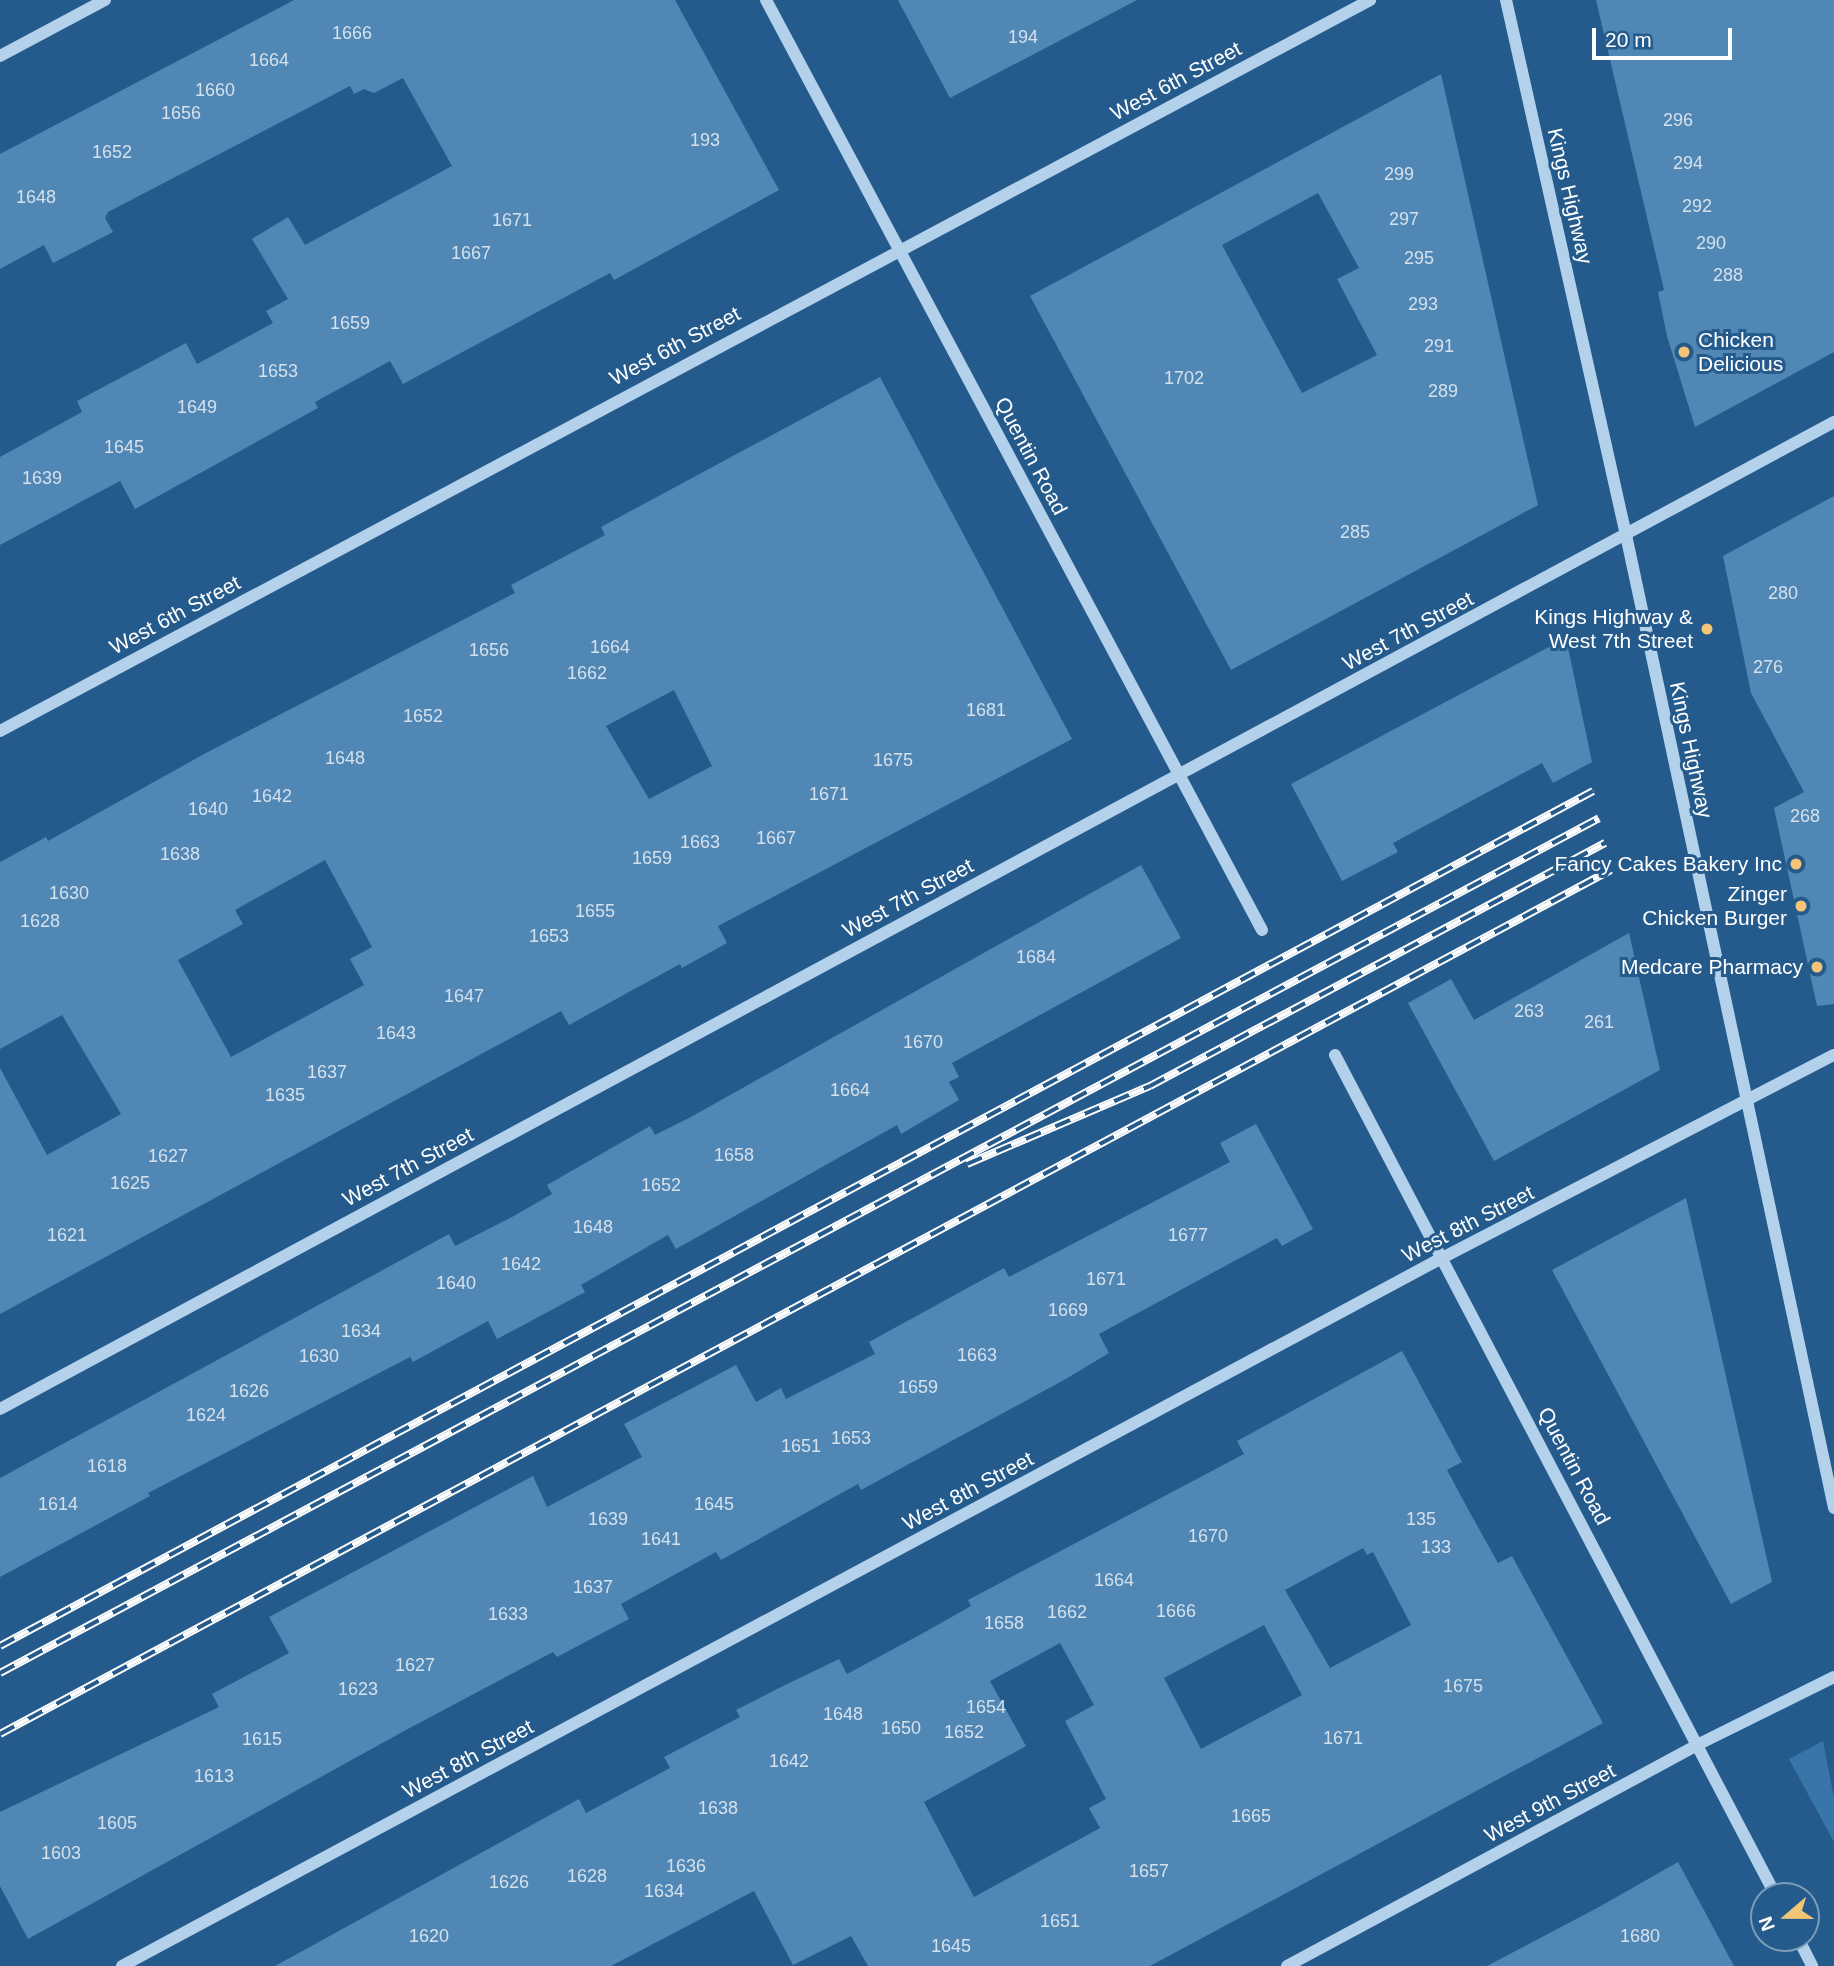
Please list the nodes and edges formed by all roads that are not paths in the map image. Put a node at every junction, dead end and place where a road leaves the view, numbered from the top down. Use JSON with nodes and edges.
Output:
{"nodes":[{"id":1,"x":105,"y":0,"type":"edge"},
{"id":2,"x":766,"y":0,"type":"edge"},
{"id":3,"x":1370,"y":0,"type":"edge"},
{"id":4,"x":1506,"y":0,"type":"edge"},
{"id":5,"x":0,"y":57,"type":"edge"},
{"id":6,"x":899,"y":248,"type":"junction"},
{"id":7,"x":1834,"y":422,"type":"edge"},
{"id":8,"x":1626,"y":535,"type":"junction"},
{"id":9,"x":0,"y":731,"type":"edge"},
{"id":10,"x":1178,"y":774,"type":"junction"},
{"id":11,"x":1262,"y":930,"type":"dead end"},
{"id":12,"x":1335,"y":1055,"type":"dead end"},
{"id":13,"x":1834,"y":1055,"type":"edge"},
{"id":14,"x":1747,"y":1101,"type":"junction"},
{"id":15,"x":1442,"y":1258,"type":"junction"},
{"id":16,"x":0,"y":1409,"type":"edge"},
{"id":17,"x":1834,"y":1508,"type":"edge"},
{"id":18,"x":1834,"y":1677,"type":"edge"},
{"id":19,"x":1697,"y":1745,"type":"junction"},
{"id":20,"x":1769,"y":1882,"type":"edge"},
{"id":21,"x":122,"y":1966,"type":"edge"},
{"id":22,"x":1287,"y":1966,"type":"edge"}],
"edges":[{"from":1,"to":5,"type":"street"},
{"from":2,"to":6,"type":"street","name":"Quentin Road"},
{"from":3,"to":6,"type":"street","name":"West 6th Street"},
{"from":4,"to":8,"type":"street","name":"Kings Highway"},
{"from":6,"to":9,"type":"street","name":"West 6th Street"},
{"from":6,"to":10,"type":"street","name":"Quentin Road"},
{"from":7,"to":8,"type":"street","name":"West 7th Street"},
{"from":8,"to":10,"type":"street","name":"West 7th Street"},
{"from":8,"to":14,"type":"street","name":"Kings Highway"},
{"from":10,"to":11,"type":"street","name":"Quentin Road"},
{"from":10,"to":16,"type":"street","name":"West 7th Street"},
{"from":12,"to":15,"type":"street","name":"Quentin Road"},
{"from":13,"to":14,"type":"street","name":"West 8th Street"},
{"from":14,"to":15,"type":"street","name":"West 8th Street"},
{"from":14,"to":17,"type":"street","name":"Kings Highway"},
{"from":15,"to":19,"type":"street","name":"Quentin Road"},
{"from":15,"to":21,"type":"street","name":"West 8th Street"},
{"from":18,"to":19,"type":"street","name":"West 9th Street"},
{"from":19,"to":20,"type":"street","name":"Quentin Road"},
{"from":19,"to":22,"type":"street","name":"West 9th Street"}]}
